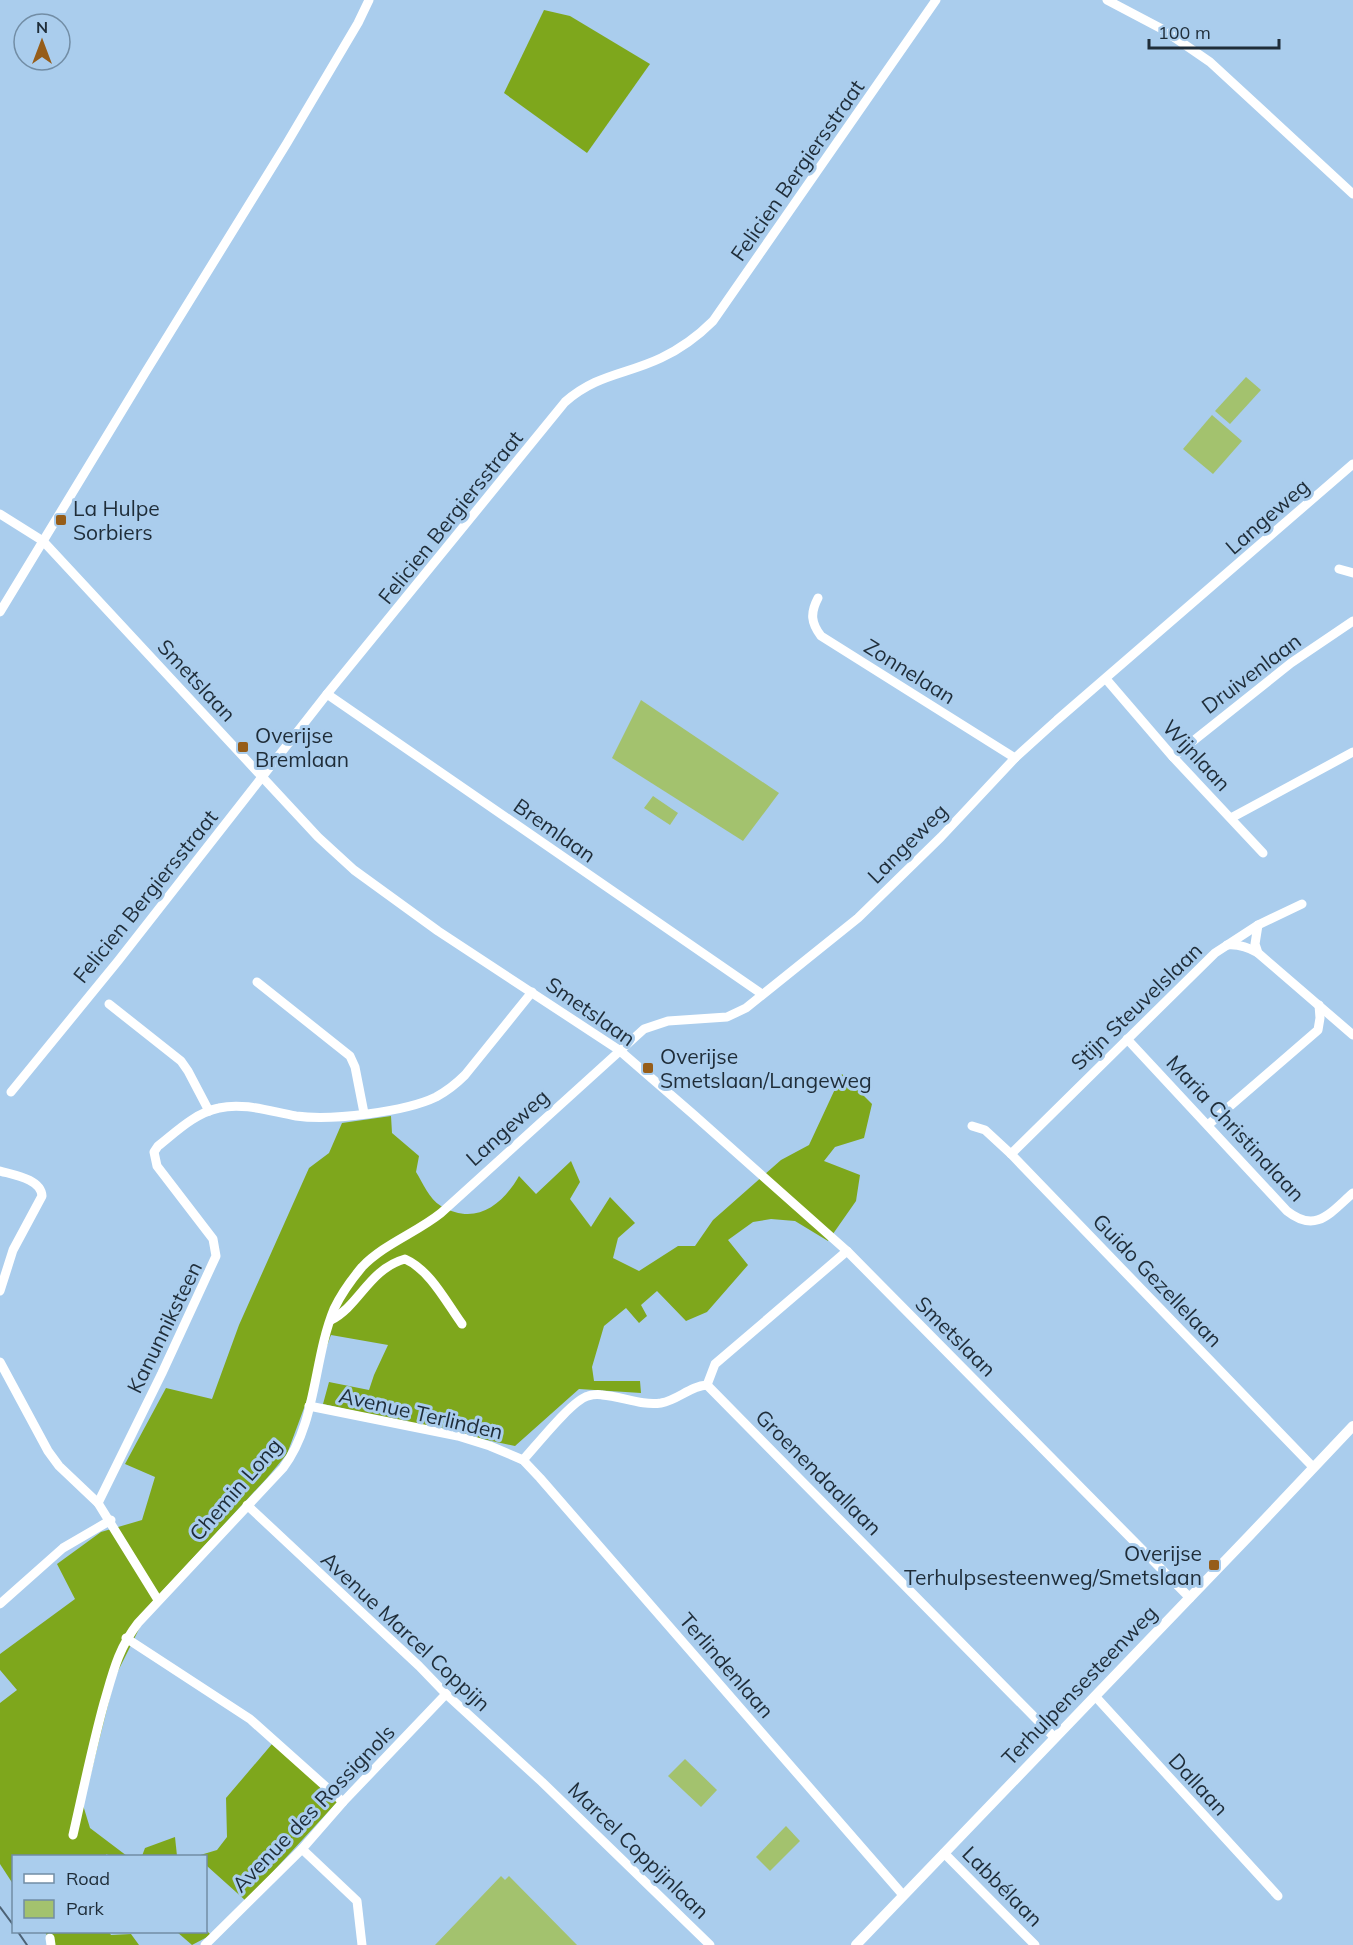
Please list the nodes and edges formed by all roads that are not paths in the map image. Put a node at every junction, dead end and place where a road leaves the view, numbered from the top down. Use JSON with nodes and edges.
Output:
{"nodes":[{"id":1,"x":369,"y":0,"type":"edge"},
{"id":2,"x":936,"y":0,"type":"edge"},
{"id":3,"x":1107,"y":0,"type":"edge"},
{"id":4,"x":1353,"y":194,"type":"edge"},
{"id":5,"x":1353,"y":464,"type":"edge"},
{"id":6,"x":0,"y":514,"type":"edge"},
{"id":7,"x":43,"y":541,"type":"junction"},
{"id":8,"x":1339,"y":569,"type":"dead end"},
{"id":9,"x":1353,"y":573,"type":"edge"},
{"id":10,"x":818,"y":598,"type":"dead end"},
{"id":11,"x":0,"y":612,"type":"edge"},
{"id":12,"x":1353,"y":621,"type":"edge"},
{"id":13,"x":1106,"y":679,"type":"junction"},
{"id":14,"x":327,"y":694,"type":"junction"},
{"id":15,"x":1353,"y":752,"type":"edge"},
{"id":16,"x":1173,"y":757,"type":"junction"},
{"id":17,"x":1015,"y":758,"type":"junction"},
{"id":18,"x":263,"y":777,"type":"junction"},
{"id":19,"x":1231,"y":818,"type":"junction"},
{"id":20,"x":1263,"y":853,"type":"dead end"},
{"id":21,"x":1302,"y":904,"type":"dead end"},
{"id":22,"x":1258,"y":925,"type":"junction"},
{"id":23,"x":1227,"y":945,"type":"junction"},
{"id":24,"x":1258,"y":953,"type":"junction"},
{"id":25,"x":257,"y":982,"type":"dead end"},
{"id":26,"x":532,"y":992,"type":"junction"},
{"id":27,"x":762,"y":994,"type":"junction"},
{"id":28,"x":109,"y":1004,"type":"dead end"},
{"id":29,"x":1319,"y":1005,"type":"junction"},
{"id":30,"x":1342,"y":1026,"type":"junction"},
{"id":31,"x":1318,"y":1030,"type":"junction"},
{"id":32,"x":1353,"y":1035,"type":"edge"},
{"id":33,"x":1128,"y":1039,"type":"junction"},
{"id":34,"x":619,"y":1050,"type":"junction"},
{"id":35,"x":11,"y":1092,"type":"dead end"},
{"id":36,"x":209,"y":1110,"type":"junction"},
{"id":37,"x":364,"y":1113,"type":"junction"},
{"id":38,"x":1209,"y":1125,"type":"junction"},
{"id":39,"x":972,"y":1126,"type":"dead end"},
{"id":40,"x":1011,"y":1154,"type":"junction"},
{"id":41,"x":0,"y":1171,"type":"edge"},
{"id":42,"x":1353,"y":1193,"type":"edge"},
{"id":43,"x":460,"y":1195,"type":"joint"},
{"id":44,"x":847,"y":1251,"type":"junction"},
{"id":45,"x":0,"y":1291,"type":"edge"},
{"id":46,"x":331,"y":1320,"type":"junction"},
{"id":47,"x":462,"y":1324,"type":"dead end"},
{"id":48,"x":0,"y":1362,"type":"edge"},
{"id":49,"x":707,"y":1386,"type":"junction"},
{"id":50,"x":309,"y":1406,"type":"junction"},
{"id":51,"x":1353,"y":1426,"type":"edge"},
{"id":52,"x":523,"y":1460,"type":"junction"},
{"id":53,"x":1313,"y":1467,"type":"junction"},
{"id":54,"x":98,"y":1503,"type":"junction"},
{"id":55,"x":247,"y":1505,"type":"junction"},
{"id":56,"x":111,"y":1520,"type":"junction"},
{"id":57,"x":1190,"y":1598,"type":"junction"},
{"id":58,"x":158,"y":1600,"type":"junction"},
{"id":59,"x":0,"y":1604,"type":"edge"},
{"id":60,"x":126,"y":1638,"type":"junction"},
{"id":61,"x":446,"y":1694,"type":"junction"},
{"id":62,"x":1095,"y":1696,"type":"junction"},
{"id":63,"x":1055,"y":1738,"type":"junction"},
{"id":64,"x":542,"y":1782,"type":"joint"},
{"id":65,"x":343,"y":1802,"type":"junction"},
{"id":66,"x":73,"y":1835,"type":"dead end"},
{"id":67,"x":302,"y":1849,"type":"junction"},
{"id":68,"x":944,"y":1853,"type":"junction"},
{"id":69,"x":903,"y":1895,"type":"junction"},
{"id":70,"x":1278,"y":1896,"type":"dead end"},
{"id":71,"x":205,"y":1945,"type":"edge"},
{"id":72,"x":363,"y":1945,"type":"edge"},
{"id":73,"x":710,"y":1945,"type":"edge"},
{"id":74,"x":856,"y":1945,"type":"edge"},
{"id":75,"x":1035,"y":1945,"type":"edge"}],
"edges":[{"from":1,"to":7,"type":"street"},
{"from":2,"to":14,"type":"street","name":"Felicien Bergiersstraat"},
{"from":3,"to":4,"type":"street"},
{"from":5,"to":13,"type":"street","name":"Langeweg"},
{"from":6,"to":7,"type":"street","name":"Smetslaan"},
{"from":7,"to":11,"type":"street"},
{"from":7,"to":18,"type":"street","name":"Smetslaan"},
{"from":8,"to":9,"type":"street"},
{"from":10,"to":17,"type":"street","name":"Zonnelaan"},
{"from":12,"to":16,"type":"street","name":"Druivenlaan"},
{"from":13,"to":16,"type":"street","name":"Wijnlaan"},
{"from":13,"to":17,"type":"street","name":"Langeweg"},
{"from":14,"to":18,"type":"street","name":"Felicien Bergiersstraat"},
{"from":14,"to":27,"type":"street","name":"Bremlaan"},
{"from":15,"to":19,"type":"street"},
{"from":16,"to":19,"type":"street","name":"Wijnlaan"},
{"from":17,"to":27,"type":"street","name":"Langeweg"},
{"from":18,"to":26,"type":"street","name":"Smetslaan"},
{"from":18,"to":35,"type":"street","name":"Felicien Bergiersstraat"},
{"from":19,"to":20,"type":"street","name":"Wijnlaan"},
{"from":21,"to":22,"type":"street","name":"Stijn Steuvelslaan"},
{"from":22,"to":23,"type":"street","name":"Stijn Steuvelslaan"},
{"from":22,"to":24,"type":"street"},
{"from":23,"to":24,"type":"street"},
{"from":23,"to":33,"type":"street","name":"Stijn Steuvelslaan"},
{"from":24,"to":29,"type":"street"},
{"from":25,"to":37,"type":"street"},
{"from":26,"to":34,"type":"street","name":"Smetslaan"},
{"from":26,"to":37,"type":"street","name":"Kanunniksteen"},
{"from":27,"to":34,"type":"street","name":"Langeweg"},
{"from":28,"to":36,"type":"street"},
{"from":29,"to":30,"type":"street"},
{"from":29,"to":31,"type":"street"},
{"from":30,"to":31,"type":"street"},
{"from":30,"to":32,"type":"street"},
{"from":31,"to":38,"type":"street"},
{"from":33,"to":38,"type":"street","name":"Maria Christinalaan"},
{"from":33,"to":40,"type":"street","name":"Stijn Steuvelslaan"},
{"from":34,"to":43,"type":"street","name":"Langeweg"},
{"from":34,"to":44,"type":"street","name":"Smetslaan"},
{"from":36,"to":37,"type":"street","name":"Kanunniksteen"},
{"from":36,"to":54,"type":"street","name":"Kanunniksteen"},
{"from":38,"to":42,"type":"street","name":"Maria Christinalaan"},
{"from":39,"to":40,"type":"street","name":"Guido Gezellelaan"},
{"from":40,"to":53,"type":"street","name":"Guido Gezellelaan"},
{"from":41,"to":45,"type":"street"},
{"from":43,"to":46,"type":"street","name":"Chemin Long"},
{"from":44,"to":49,"type":"street"},
{"from":44,"to":57,"type":"street","name":"Smetslaan"},
{"from":46,"to":47,"type":"street"},
{"from":46,"to":50,"type":"street","name":"Chemin Long"},
{"from":48,"to":54,"type":"street"},
{"from":49,"to":52,"type":"street"},
{"from":49,"to":63,"type":"street","name":"Groenendaallaan"},
{"from":50,"to":52,"type":"street","name":"Avenue Terlinden"},
{"from":50,"to":55,"type":"street","name":"Chemin Long"},
{"from":51,"to":53,"type":"main road","name":"Terhulpensesteenweg"},
{"from":52,"to":69,"type":"street","name":"Terlindenlaan"},
{"from":53,"to":57,"type":"main road","name":"Terhulpensesteenweg"},
{"from":54,"to":56,"type":"street"},
{"from":55,"to":58,"type":"street","name":"Chemin Long"},
{"from":55,"to":61,"type":"street","name":"Avenue Marcel Coppijn"},
{"from":56,"to":58,"type":"street"},
{"from":56,"to":59,"type":"street"},
{"from":57,"to":62,"type":"main road","name":"Terhulpensesteenweg"},
{"from":58,"to":60,"type":"street","name":"Chemin Long"},
{"from":60,"to":65,"type":"street"},
{"from":60,"to":66,"type":"street","name":"Chemin Long"},
{"from":61,"to":64,"type":"street","name":"Avenue Marcel Coppijn"},
{"from":61,"to":65,"type":"street","name":"Avenue des Rossignols"},
{"from":62,"to":63,"type":"main road","name":"Terhulpensesteenweg"},
{"from":62,"to":70,"type":"street","name":"Dallaan"},
{"from":63,"to":68,"type":"main road","name":"Terhulpensesteenweg"},
{"from":64,"to":73,"type":"street","name":"Marcel Coppijnlaan"},
{"from":65,"to":67,"type":"street","name":"Avenue des Rossignols"},
{"from":67,"to":71,"type":"street","name":"Avenue des Rossignols"},
{"from":67,"to":72,"type":"street"},
{"from":68,"to":69,"type":"main road","name":"Terhulpensesteenweg"},
{"from":68,"to":75,"type":"street","name":"Labbélaan"},
{"from":69,"to":74,"type":"main road","name":"Terhulpensesteenweg"}]}
